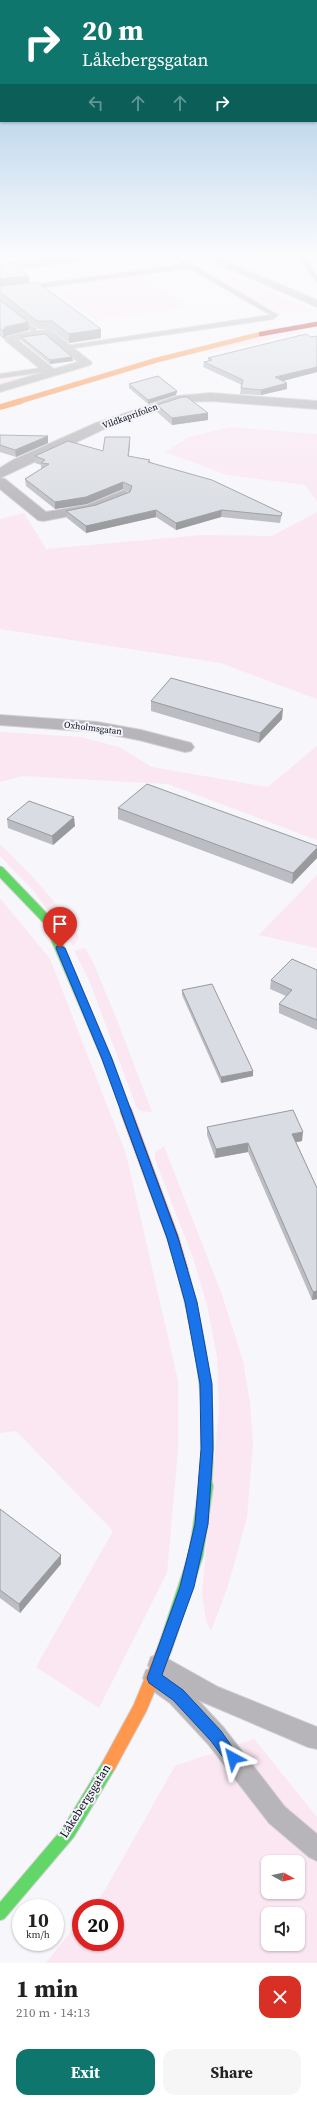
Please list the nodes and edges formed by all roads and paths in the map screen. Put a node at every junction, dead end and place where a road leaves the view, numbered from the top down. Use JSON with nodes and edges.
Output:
{"nodes":[{"id":1,"x":22,"y":349,"type":"edge"},
{"id":2,"x":69,"y":349,"type":"edge"},
{"id":3,"x":194,"y":349,"type":"edge"},
{"id":4,"x":50,"y":371,"type":"junction"},
{"id":5,"x":0,"y":376,"type":"edge"},
{"id":6,"x":0,"y":389,"type":"edge"},
{"id":7,"x":317,"y":405,"type":"edge"},
{"id":8,"x":0,"y":407,"type":"edge"},
{"id":9,"x":0,"y":474,"type":"edge"},
{"id":10,"x":0,"y":482,"type":"edge"},
{"id":11,"x":124,"y":494,"type":"edge"},
{"id":12,"x":0,"y":720,"type":"edge"},
{"id":13,"x":185,"y":747,"type":"dead end"},
{"id":14,"x":0,"y":871,"type":"edge"},
{"id":15,"x":156,"y":1672,"type":"junction"},
{"id":16,"x":317,"y":1738,"type":"edge"},
{"id":17,"x":317,"y":1849,"type":"edge"},
{"id":18,"x":0,"y":1912,"type":"edge"}],
"edges":[{"from":1,"to":4,"type":"street"},
{"from":2,"to":4,"type":"street"},
{"from":3,"to":8,"type":"street"},
{"from":4,"to":5,"type":"lane"},
{"from":4,"to":6,"type":"street"},
{"from":7,"to":9,"type":"street","name":"Vildkaprifolen"},
{"from":10,"to":11,"type":"street"},
{"from":12,"to":13,"type":"street","name":"Oxholmsgatan"},
{"from":14,"to":15,"type":"street","name":"Låkebergsgatan"},
{"from":15,"to":16,"type":"lane"},
{"from":15,"to":17,"type":"lane"},
{"from":15,"to":18,"type":"street","name":"Låkebergsgatan"}]}
